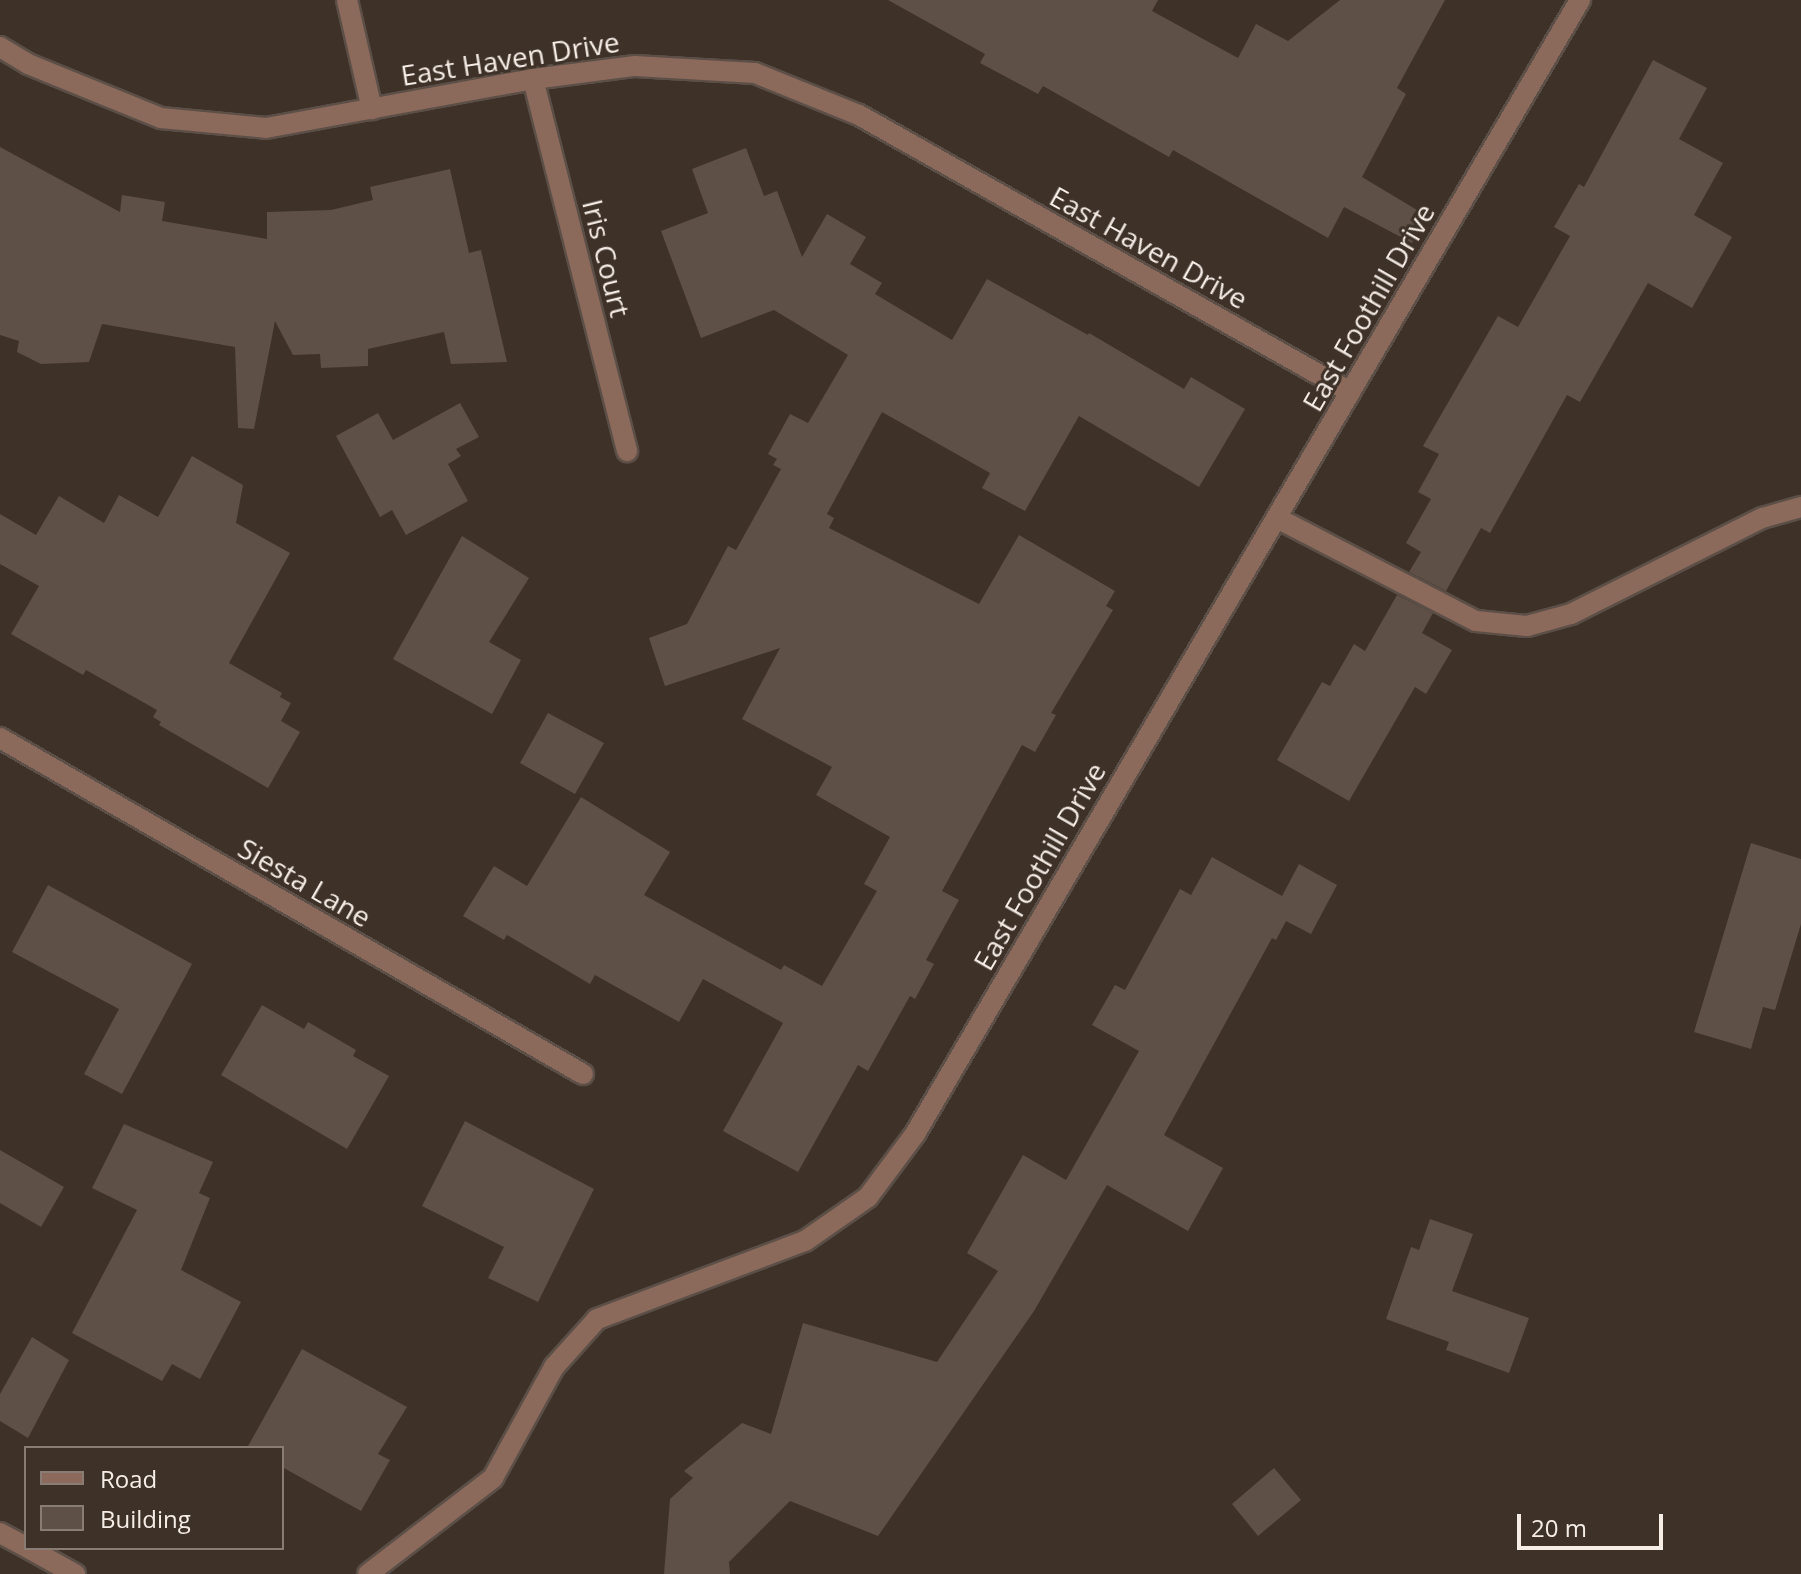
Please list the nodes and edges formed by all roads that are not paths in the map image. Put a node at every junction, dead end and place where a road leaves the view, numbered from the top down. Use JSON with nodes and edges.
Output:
{"nodes":[{"id":1,"x":347,"y":0,"type":"edge"},
{"id":2,"x":1580,"y":0,"type":"edge"},
{"id":3,"x":0,"y":47,"type":"edge"},
{"id":4,"x":533,"y":79,"type":"junction"},
{"id":5,"x":372,"y":109,"type":"junction"},
{"id":6,"x":1350,"y":392,"type":"junction"},
{"id":7,"x":627,"y":451,"type":"dead end"},
{"id":8,"x":1801,"y":507,"type":"edge"},
{"id":9,"x":1277,"y":518,"type":"junction"},
{"id":10,"x":0,"y":738,"type":"edge"},
{"id":11,"x":583,"y":1074,"type":"dead end"},
{"id":12,"x":0,"y":1533,"type":"edge"},
{"id":13,"x":24,"y":1546,"type":"edge"},
{"id":14,"x":31,"y":1550,"type":"edge"},
{"id":15,"x":75,"y":1574,"type":"edge"},
{"id":16,"x":368,"y":1574,"type":"edge"}],
"edges":[{"from":1,"to":5,"type":"street"},
{"from":2,"to":6,"type":"street","name":"East Foothill Drive"},
{"from":3,"to":5,"type":"street","name":"East Haven Drive"},
{"from":4,"to":5,"type":"street","name":"East Haven Drive"},
{"from":4,"to":6,"type":"street","name":"East Haven Drive"},
{"from":4,"to":7,"type":"street","name":"Iris Court"},
{"from":6,"to":9,"type":"street","name":"East Foothill Drive"},
{"from":8,"to":9,"type":"street"},
{"from":9,"to":16,"type":"street","name":"East Foothill Drive"},
{"from":10,"to":11,"type":"street","name":"Siesta Lane"},
{"from":12,"to":13,"type":"street"},
{"from":14,"to":15,"type":"street"}]}
